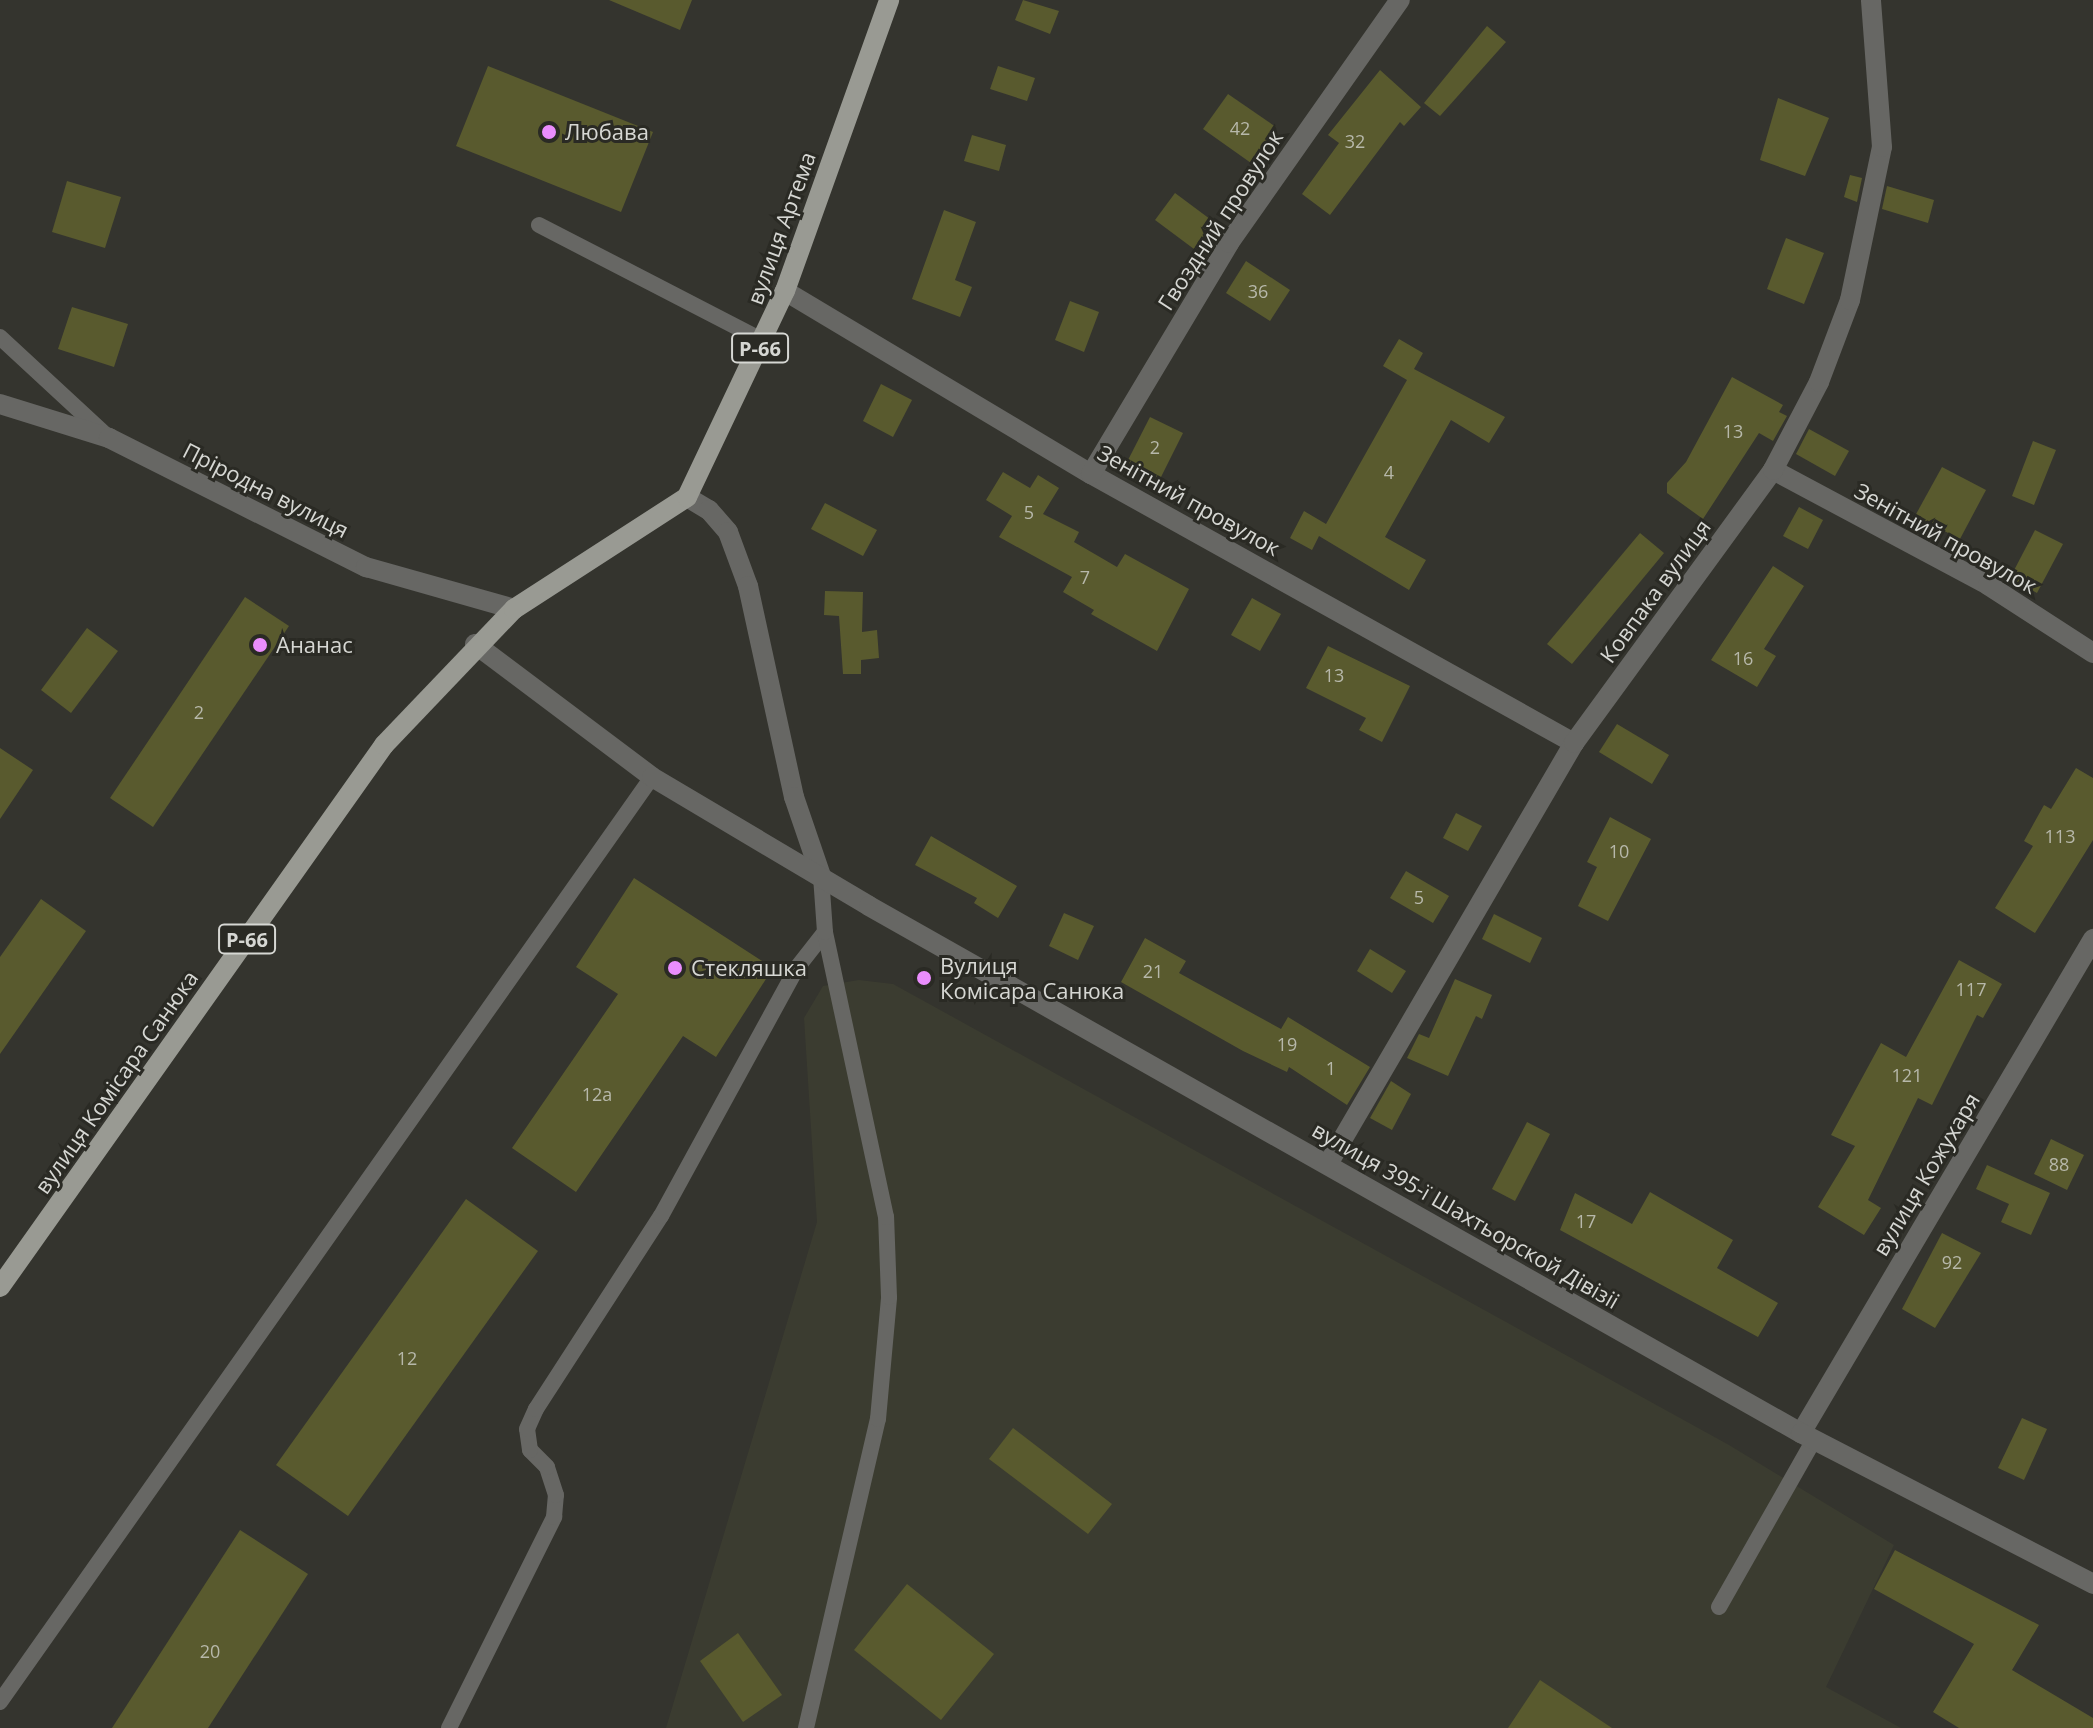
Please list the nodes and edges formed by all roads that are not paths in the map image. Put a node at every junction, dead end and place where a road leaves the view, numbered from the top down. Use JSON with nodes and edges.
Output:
{"nodes":[{"id":1,"x":889,"y":0,"type":"edge"},
{"id":2,"x":1400,"y":0,"type":"edge"},
{"id":3,"x":1871,"y":0,"type":"edge"},
{"id":4,"x":539,"y":225,"type":"dead end"},
{"id":5,"x":785,"y":291,"type":"junction"},
{"id":6,"x":0,"y":337,"type":"edge"},
{"id":7,"x":764,"y":341,"type":"junction"},
{"id":8,"x":0,"y":404,"type":"edge"},
{"id":9,"x":109,"y":438,"type":"junction"},
{"id":10,"x":1773,"y":470,"type":"junction"},
{"id":11,"x":1091,"y":474,"type":"junction"},
{"id":12,"x":687,"y":497,"type":"junction"},
{"id":13,"x":514,"y":609,"type":"junction"},
{"id":14,"x":475,"y":644,"type":"junction"},
{"id":15,"x":2093,"y":653,"type":"edge"},
{"id":16,"x":1574,"y":743,"type":"junction"},
{"id":17,"x":652,"y":777,"type":"junction"},
{"id":18,"x":821,"y":876,"type":"junction"},
{"id":19,"x":825,"y":932,"type":"junction"},
{"id":20,"x":2093,"y":939,"type":"edge"},
{"id":21,"x":1328,"y":1164,"type":"junction"},
{"id":22,"x":0,"y":1287,"type":"edge"},
{"id":23,"x":1807,"y":1436,"type":"junction"},
{"id":24,"x":2093,"y":1584,"type":"edge"},
{"id":25,"x":1719,"y":1607,"type":"dead end"},
{"id":26,"x":0,"y":1702,"type":"edge"},
{"id":27,"x":449,"y":1728,"type":"edge"},
{"id":28,"x":806,"y":1728,"type":"edge"}],
"edges":[{"from":1,"to":5,"type":"main road","name":"вулиця Артема","number":"Р-66"},
{"from":2,"to":11,"type":"street","name":"Гвоздний провулок"},
{"from":3,"to":10,"type":"street","name":"Ковпака вулиця"},
{"from":4,"to":7,"type":"lane"},
{"from":5,"to":7,"type":"main road","name":"вулиця Артема","number":"Р-66"},
{"from":5,"to":11,"type":"street","name":"Зенітний провулок"},
{"from":6,"to":9,"type":"lane"},
{"from":7,"to":12,"type":"main road","name":"вулиця Артема","number":"Р-66"},
{"from":8,"to":9,"type":"street","name":"Пріродна вулиця"},
{"from":9,"to":13,"type":"street","name":"Пріродна вулиця"},
{"from":10,"to":15,"type":"street","name":"Зенітний провулок"},
{"from":10,"to":16,"type":"street","name":"Ковпака вулиця"},
{"from":11,"to":16,"type":"street","name":"Зенітний провулок"},
{"from":12,"to":13,"type":"main road","number":"Р-66"},
{"from":12,"to":18,"type":"street"},
{"from":13,"to":14,"type":"main road","name":"вулиця Комісара Санюка","number":"Р-66"},
{"from":14,"to":17,"type":"street","name":"вулиця 395-ї Шахтьорской Дівізіі"},
{"from":14,"to":22,"type":"main road","name":"вулиця Комісара Санюка","number":"Р-66"},
{"from":16,"to":21,"type":"street","name":"Ковпака вулиця"},
{"from":17,"to":18,"type":"street","name":"вулиця 395-ї Шахтьорской Дівізіі"},
{"from":17,"to":26,"type":"lane"},
{"from":18,"to":19,"type":"lane"},
{"from":18,"to":21,"type":"street","name":"вулиця 395-ї Шахтьорской Дівізіі"},
{"from":19,"to":27,"type":"lane"},
{"from":19,"to":28,"type":"lane"},
{"from":20,"to":23,"type":"street","name":"вулиця Кожухаря"},
{"from":21,"to":23,"type":"street","name":"вулиця 395-ї Шахтьорской Дівізіі"},
{"from":23,"to":24,"type":"street","name":"вулиця 395-ї Шахтьорской Дівізіі"},
{"from":23,"to":25,"type":"lane"}]}
